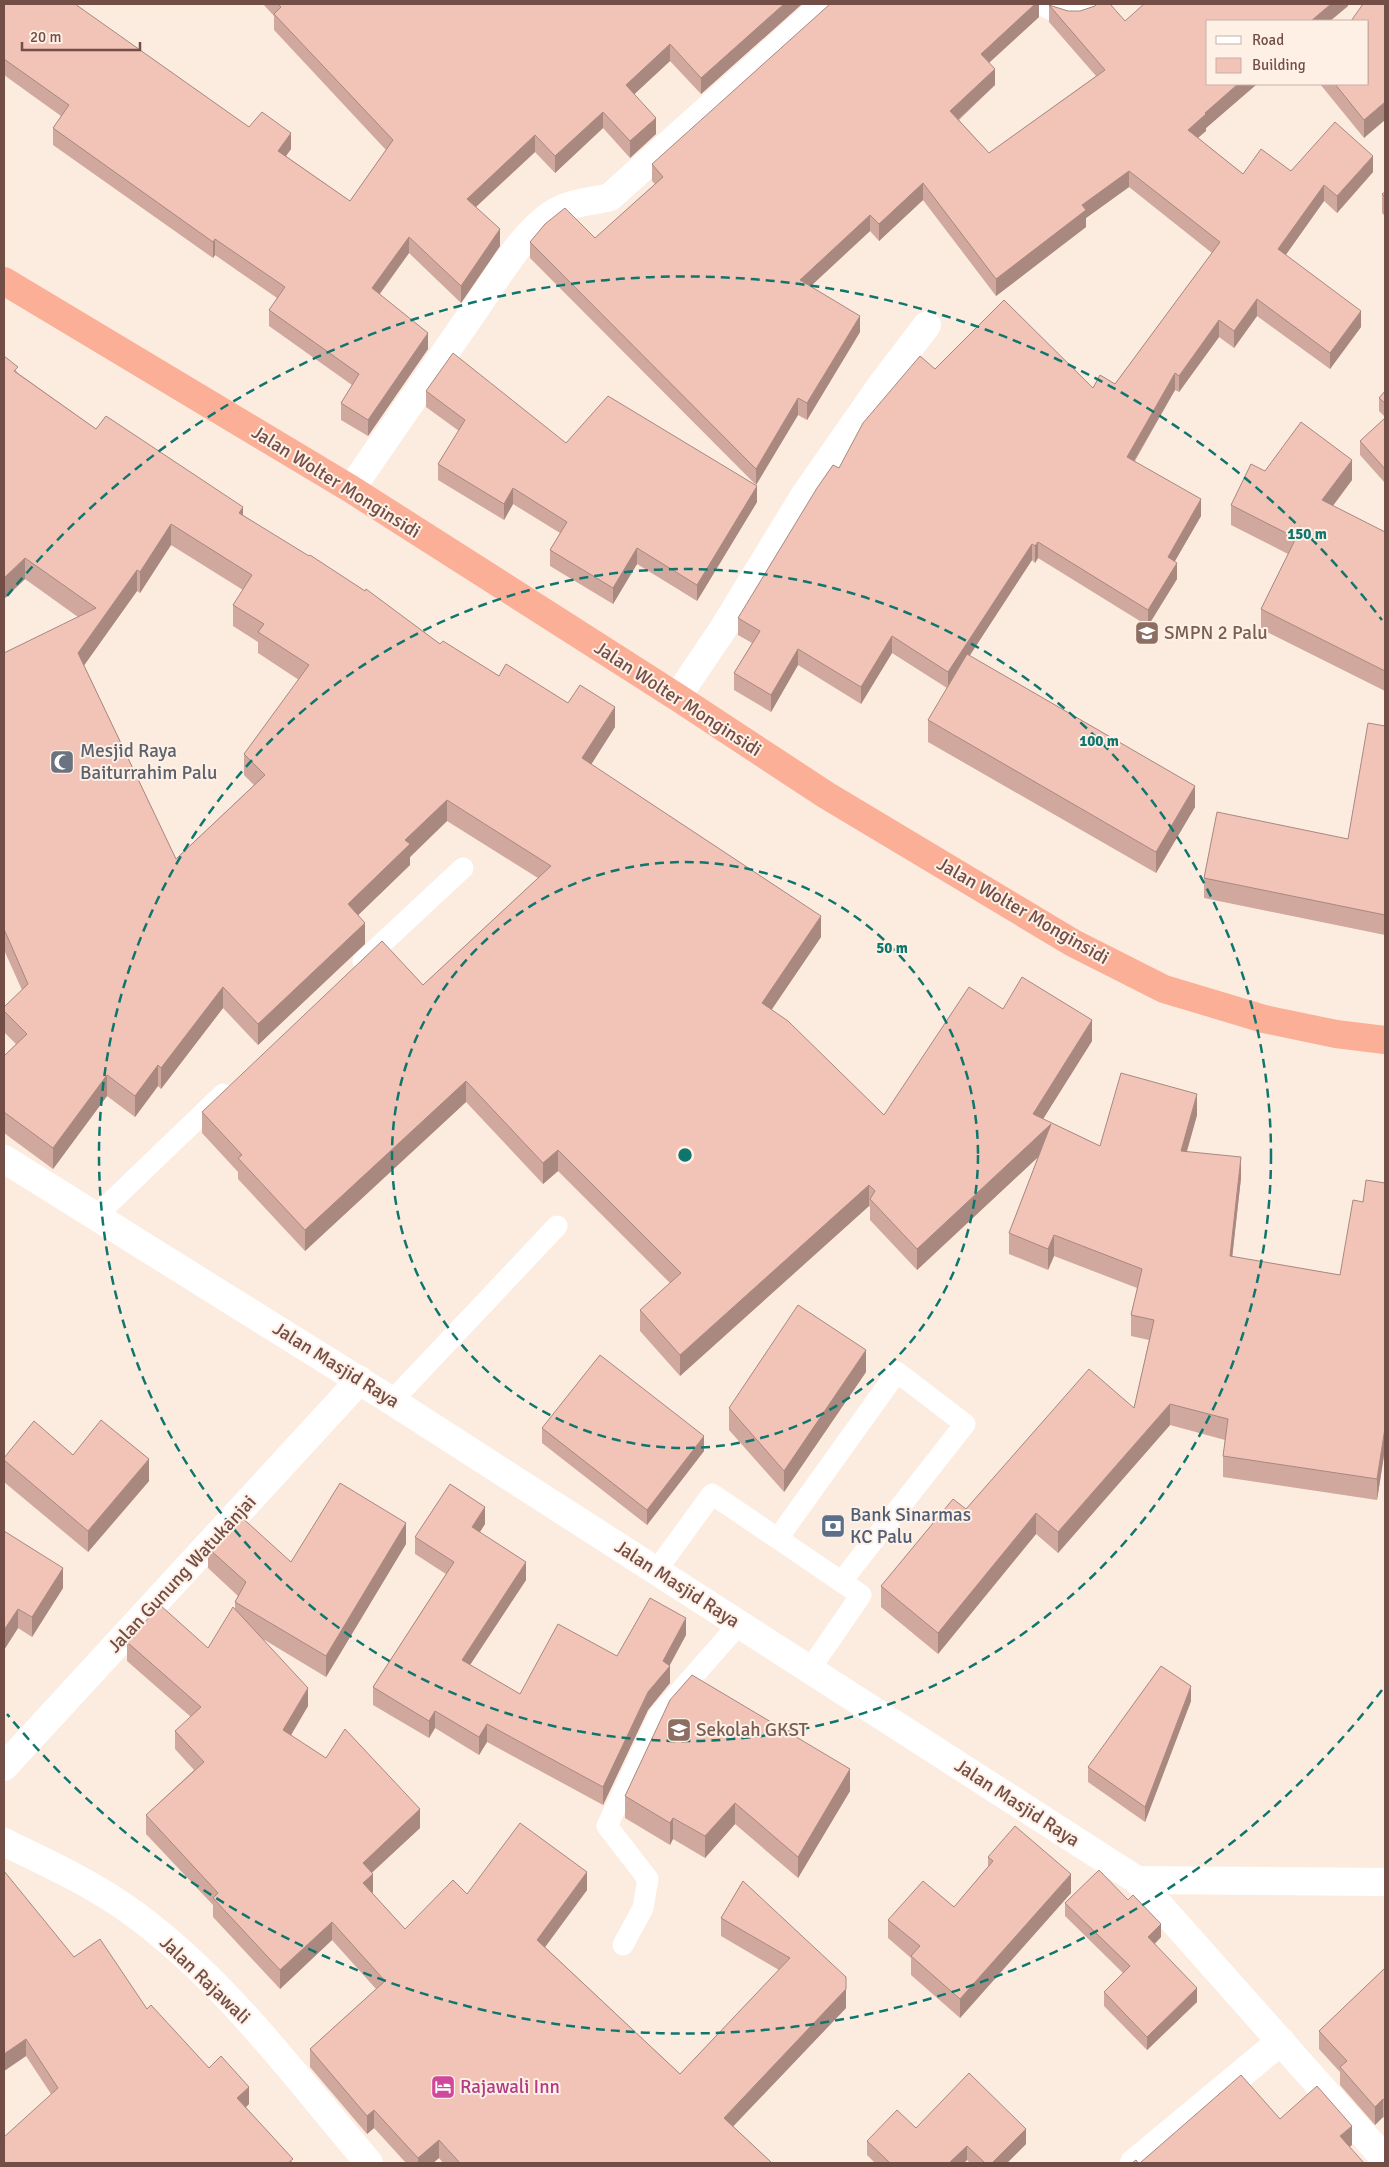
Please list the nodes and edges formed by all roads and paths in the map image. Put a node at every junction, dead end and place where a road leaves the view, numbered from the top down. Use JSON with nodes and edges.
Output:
{"nodes":[{"id":1,"x":825,"y":4,"type":"edge"},
{"id":2,"x":1048,"y":4,"type":"edge"},
{"id":3,"x":1094,"y":4,"type":"edge"},
{"id":4,"x":4,"y":281,"type":"edge"},
{"id":5,"x":927,"y":325,"type":"dead end"},
{"id":6,"x":351,"y":489,"type":"junction"},
{"id":7,"x":677,"y":697,"type":"junction"},
{"id":8,"x":463,"y":868,"type":"dead end"},
{"id":9,"x":351,"y":973,"type":"edge"},
{"id":10,"x":1385,"y":1040,"type":"edge"},
{"id":11,"x":237,"y":1081,"type":"edge"},
{"id":12,"x":4,"y":1159,"type":"edge"},
{"id":13,"x":95,"y":1216,"type":"junction"},
{"id":14,"x":557,"y":1226,"type":"dead end"},
{"id":15,"x":360,"y":1380,"type":"junction"},
{"id":16,"x":392,"y":1401,"type":"junction"},
{"id":17,"x":778,"y":1538,"type":"junction"},
{"id":18,"x":656,"y":1570,"type":"junction"},
{"id":19,"x":841,"y":1582,"type":"junction"},
{"id":20,"x":739,"y":1624,"type":"junction"},
{"id":21,"x":810,"y":1669,"type":"junction"},
{"id":22,"x":4,"y":1767,"type":"edge"},
{"id":23,"x":4,"y":1842,"type":"edge"},
{"id":24,"x":1137,"y":1880,"type":"junction"},
{"id":25,"x":1385,"y":1882,"type":"edge"},
{"id":26,"x":623,"y":1945,"type":"dead end"},
{"id":27,"x":1281,"y":2042,"type":"junction"},
{"id":28,"x":1385,"y":2159,"type":"edge"},
{"id":29,"x":369,"y":2163,"type":"edge"},
{"id":30,"x":1134,"y":2163,"type":"edge"}],
"edges":[{"from":1,"to":6,"type":"street"},
{"from":2,"to":3,"type":"street"},
{"from":4,"to":6,"type":"highway","name":"Jalan Wolter Monginsidi"},
{"from":5,"to":7,"type":"street"},
{"from":6,"to":7,"type":"highway","name":"Jalan Wolter Monginsidi"},
{"from":7,"to":10,"type":"highway","name":"Jalan Wolter Monginsidi"},
{"from":8,"to":9,"type":"lane"},
{"from":11,"to":13,"type":"lane"},
{"from":12,"to":13,"type":"street","name":"Jalan Masjid Raya"},
{"from":13,"to":15,"type":"street","name":"Jalan Masjid Raya"},
{"from":14,"to":16,"type":"lane"},
{"from":15,"to":16,"type":"street","name":"Jalan Masjid Raya"},
{"from":15,"to":22,"type":"street","name":"Jalan Gunung Watukanjai"},
{"from":16,"to":18,"type":"street","name":"Jalan Masjid Raya"},
{"from":17,"to":18,"type":"lane"},
{"from":17,"to":19,"type":"lane"},
{"from":17,"to":19,"type":"lane"},
{"from":18,"to":20,"type":"street","name":"Jalan Masjid Raya"},
{"from":19,"to":21,"type":"lane"},
{"from":20,"to":21,"type":"street","name":"Jalan Masjid Raya"},
{"from":20,"to":26,"type":"lane"},
{"from":21,"to":24,"type":"street","name":"Jalan Masjid Raya"},
{"from":23,"to":29,"type":"street","name":"Jalan Rajawali"},
{"from":24,"to":25,"type":"street"},
{"from":24,"to":27,"type":"street","name":"Jalan Masjid Raya"},
{"from":27,"to":28,"type":"street","name":"Jalan Masjid Raya"},
{"from":27,"to":30,"type":"street"}]}
